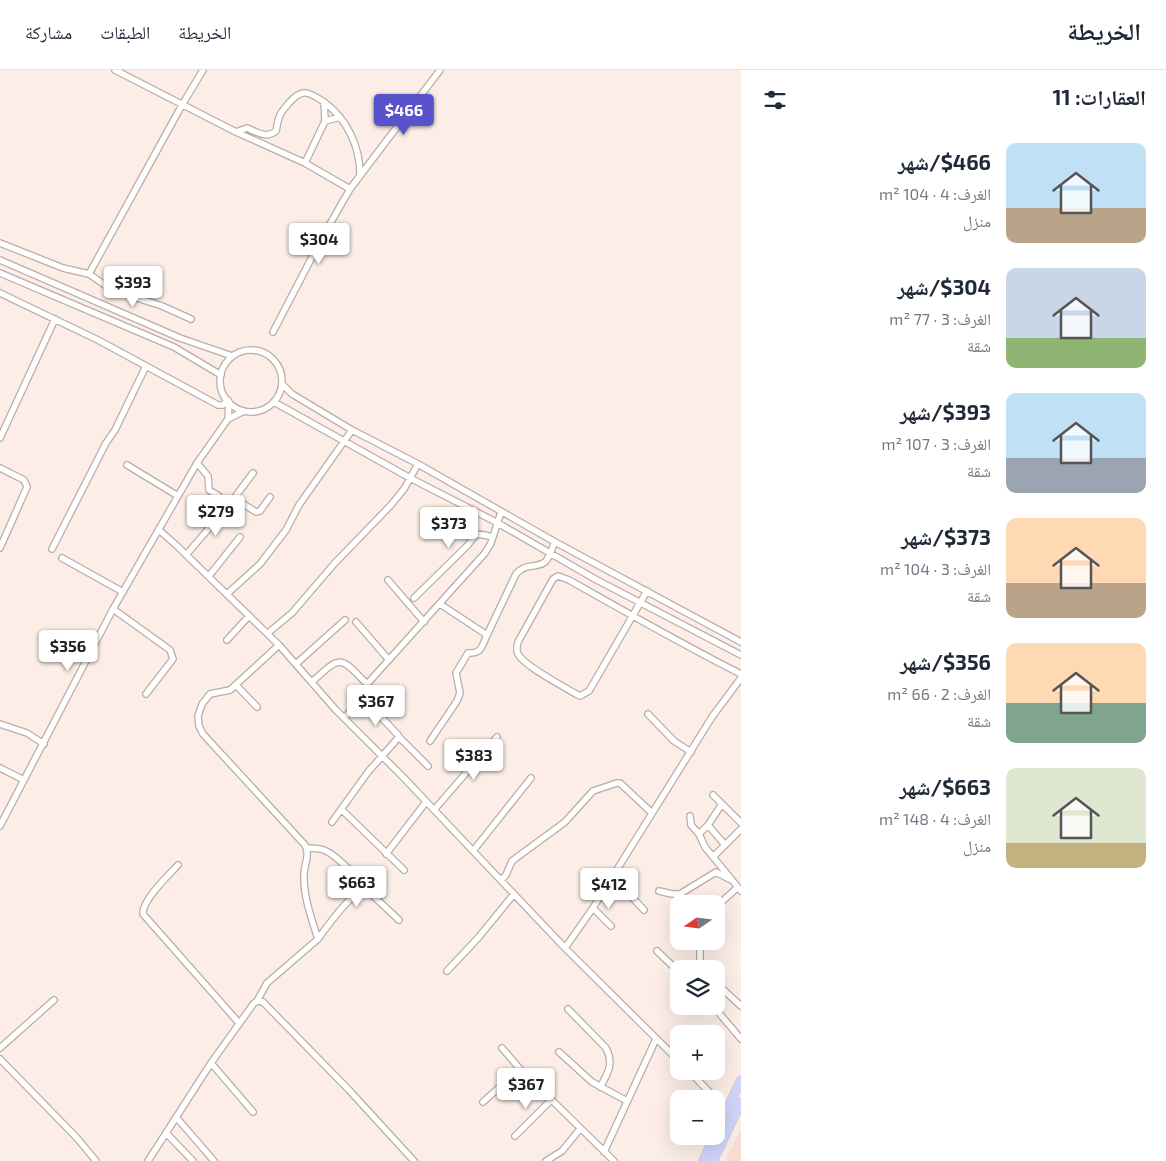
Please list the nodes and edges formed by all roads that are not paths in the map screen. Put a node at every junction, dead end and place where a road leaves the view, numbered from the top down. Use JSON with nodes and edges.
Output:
{"nodes":[{"id":1,"x":115,"y":70,"type":"edge"},
{"id":2,"x":203,"y":70,"type":"edge"},
{"id":3,"x":440,"y":70,"type":"edge"},
{"id":4,"x":324,"y":102,"type":"junction"},
{"id":5,"x":182,"y":105,"type":"junction"},
{"id":6,"x":340,"y":117,"type":"junction"},
{"id":7,"x":324,"y":121,"type":"junction"},
{"id":8,"x":236,"y":132,"type":"junction"},
{"id":9,"x":305,"y":163,"type":"junction"},
{"id":10,"x":360,"y":175,"type":"junction"},
{"id":11,"x":350,"y":189,"type":"junction"},
{"id":12,"x":0,"y":243,"type":"edge"},
{"id":13,"x":0,"y":260,"type":"edge"},
{"id":14,"x":0,"y":273,"type":"edge"},
{"id":15,"x":89,"y":274,"type":"junction"},
{"id":16,"x":0,"y":293,"type":"edge"},
{"id":17,"x":191,"y":318,"type":"dead end"},
{"id":18,"x":55,"y":319,"type":"junction"},
{"id":19,"x":273,"y":332,"type":"dead end"},
{"id":20,"x":232,"y":356,"type":"junction"},
{"id":21,"x":146,"y":366,"type":"junction"},
{"id":22,"x":221,"y":375,"type":"junction"},
{"id":23,"x":282,"y":384,"type":"junction"},
{"id":24,"x":229,"y":401,"type":"junction"},
{"id":25,"x":274,"y":402,"type":"junction"},
{"id":26,"x":244,"y":411,"type":"junction"},
{"id":27,"x":228,"y":420,"type":"junction"},
{"id":28,"x":352,"y":430,"type":"junction"},
{"id":29,"x":0,"y":438,"type":"edge"},
{"id":30,"x":344,"y":442,"type":"junction"},
{"id":31,"x":197,"y":464,"type":"junction"},
{"id":32,"x":418,"y":464,"type":"junction"},
{"id":33,"x":127,"y":465,"type":"dead end"},
{"id":34,"x":0,"y":468,"type":"edge"},
{"id":35,"x":253,"y":473,"type":"dead end"},
{"id":36,"x":410,"y":478,"type":"junction"},
{"id":37,"x":178,"y":496,"type":"junction"},
{"id":38,"x":219,"y":496,"type":"dead end"},
{"id":39,"x":270,"y":497,"type":"dead end"},
{"id":40,"x":234,"y":498,"type":"junction"},
{"id":41,"x":501,"y":512,"type":"junction"},
{"id":42,"x":496,"y":522,"type":"junction"},
{"id":43,"x":159,"y":530,"type":"junction"},
{"id":44,"x":240,"y":537,"type":"dead end"},
{"id":45,"x":492,"y":537,"type":"junction"},
{"id":46,"x":555,"y":542,"type":"junction"},
{"id":47,"x":0,"y":548,"type":"edge"},
{"id":48,"x":52,"y":549,"type":"dead end"},
{"id":49,"x":550,"y":552,"type":"junction"},
{"id":50,"x":186,"y":555,"type":"junction"},
{"id":51,"x":62,"y":558,"type":"dead end"},
{"id":52,"x":209,"y":576,"type":"junction"},
{"id":53,"x":388,"y":580,"type":"dead end"},
{"id":54,"x":123,"y":592,"type":"junction"},
{"id":55,"x":647,"y":592,"type":"junction"},
{"id":56,"x":227,"y":594,"type":"junction"},
{"id":57,"x":414,"y":598,"type":"dead end"},
{"id":58,"x":640,"y":603,"type":"junction"},
{"id":59,"x":440,"y":604,"type":"junction"},
{"id":60,"x":113,"y":609,"type":"junction"},
{"id":61,"x":249,"y":616,"type":"junction"},
{"id":62,"x":634,"y":616,"type":"junction"},
{"id":63,"x":345,"y":620,"type":"dead end"},
{"id":64,"x":356,"y":622,"type":"dead end"},
{"id":65,"x":424,"y":622,"type":"junction"},
{"id":66,"x":268,"y":633,"type":"junction"},
{"id":67,"x":487,"y":635,"type":"junction"},
{"id":68,"x":227,"y":640,"type":"dead end"},
{"id":69,"x":741,"y":642,"type":"edge"},
{"id":70,"x":279,"y":644,"type":"junction"},
{"id":71,"x":741,"y":655,"type":"edge"},
{"id":72,"x":389,"y":660,"type":"junction"},
{"id":73,"x":296,"y":664,"type":"junction"},
{"id":74,"x":741,"y":676,"type":"edge"},
{"id":75,"x":312,"y":681,"type":"junction"},
{"id":76,"x":236,"y":684,"type":"junction"},
{"id":77,"x":367,"y":684,"type":"junction"},
{"id":78,"x":146,"y":694,"type":"dead end"},
{"id":79,"x":358,"y":700,"type":"junction"},
{"id":80,"x":257,"y":707,"type":"dead end"},
{"id":81,"x":648,"y":714,"type":"dead end"},
{"id":82,"x":344,"y":718,"type":"junction"},
{"id":83,"x":0,"y":724,"type":"edge"},
{"id":84,"x":399,"y":737,"type":"junction"},
{"id":85,"x":496,"y":737,"type":"dead end"},
{"id":86,"x":430,"y":741,"type":"dead end"},
{"id":87,"x":44,"y":744,"type":"junction"},
{"id":88,"x":691,"y":752,"type":"junction"},
{"id":89,"x":382,"y":755,"type":"junction"},
{"id":90,"x":428,"y":766,"type":"dead end"},
{"id":91,"x":0,"y":768,"type":"edge"},
{"id":92,"x":531,"y":778,"type":"dead end"},
{"id":93,"x":24,"y":780,"type":"junction"},
{"id":94,"x":713,"y":795,"type":"dead end"},
{"id":95,"x":426,"y":802,"type":"junction"},
{"id":96,"x":722,"y":804,"type":"junction"},
{"id":97,"x":342,"y":810,"type":"junction"},
{"id":98,"x":434,"y":810,"type":"junction"},
{"id":99,"x":652,"y":813,"type":"junction"},
{"id":100,"x":690,"y":816,"type":"dead end"},
{"id":101,"x":332,"y":822,"type":"dead end"},
{"id":102,"x":741,"y":823,"type":"edge"},
{"id":103,"x":708,"y":825,"type":"junction"},
{"id":104,"x":0,"y":826,"type":"edge"},
{"id":105,"x":741,"y":829,"type":"edge"},
{"id":106,"x":699,"y":834,"type":"junction"},
{"id":107,"x":725,"y":845,"type":"junction"},
{"id":108,"x":307,"y":848,"type":"junction"},
{"id":109,"x":473,"y":850,"type":"junction"},
{"id":110,"x":386,"y":854,"type":"junction"},
{"id":111,"x":714,"y":857,"type":"junction"},
{"id":112,"x":178,"y":864,"type":"dead end"},
{"id":113,"x":404,"y":870,"type":"dead end"},
{"id":114,"x":612,"y":876,"type":"junction"},
{"id":115,"x":501,"y":880,"type":"junction"},
{"id":116,"x":733,"y":881,"type":"junction"},
{"id":117,"x":363,"y":889,"type":"junction"},
{"id":118,"x":739,"y":889,"type":"edge"},
{"id":119,"x":659,"y":891,"type":"dead end"},
{"id":120,"x":514,"y":894,"type":"junction"},
{"id":121,"x":725,"y":900,"type":"edge"},
{"id":122,"x":593,"y":908,"type":"junction"},
{"id":123,"x":644,"y":910,"type":"dead end"},
{"id":124,"x":399,"y":920,"type":"dead end"},
{"id":125,"x":610,"y":926,"type":"dead end"},
{"id":126,"x":318,"y":939,"type":"junction"},
{"id":127,"x":565,"y":948,"type":"junction"},
{"id":128,"x":658,"y":951,"type":"dead end"},
{"id":129,"x":670,"y":963,"type":"edge"},
{"id":130,"x":447,"y":971,"type":"dead end"},
{"id":131,"x":725,"y":993,"type":"edge"},
{"id":132,"x":54,"y":1000,"type":"dead end"},
{"id":133,"x":257,"y":1001,"type":"junction"},
{"id":134,"x":741,"y":1006,"type":"edge"},
{"id":135,"x":568,"y":1009,"type":"dead end"},
{"id":136,"x":721,"y":1015,"type":"edge"},
{"id":137,"x":239,"y":1023,"type":"junction"},
{"id":138,"x":656,"y":1039,"type":"junction"},
{"id":139,"x":741,"y":1039,"type":"edge"},
{"id":140,"x":0,"y":1048,"type":"edge"},
{"id":141,"x":502,"y":1048,"type":"dead end"},
{"id":142,"x":559,"y":1052,"type":"dead end"},
{"id":143,"x":670,"y":1052,"type":"edge"},
{"id":144,"x":0,"y":1059,"type":"edge"},
{"id":145,"x":211,"y":1064,"type":"junction"},
{"id":146,"x":520,"y":1069,"type":"junction"},
{"id":147,"x":698,"y":1080,"type":"edge"},
{"id":148,"x":741,"y":1080,"type":"edge"},
{"id":149,"x":600,"y":1087,"type":"junction"},
{"id":150,"x":707,"y":1090,"type":"edge"},
{"id":151,"x":551,"y":1100,"type":"junction"},
{"id":152,"x":627,"y":1101,"type":"junction"},
{"id":153,"x":483,"y":1102,"type":"dead end"},
{"id":154,"x":741,"y":1102,"type":"edge"},
{"id":155,"x":727,"y":1109,"type":"joint"},
{"id":156,"x":253,"y":1112,"type":"dead end"},
{"id":157,"x":725,"y":1114,"type":"edge"},
{"id":158,"x":176,"y":1117,"type":"junction"},
{"id":159,"x":580,"y":1128,"type":"junction"},
{"id":160,"x":166,"y":1133,"type":"junction"},
{"id":161,"x":515,"y":1136,"type":"dead end"},
{"id":162,"x":711,"y":1145,"type":"edge"},
{"id":163,"x":604,"y":1152,"type":"junction"},
{"id":164,"x":96,"y":1161,"type":"edge"},
{"id":165,"x":148,"y":1161,"type":"edge"},
{"id":166,"x":193,"y":1161,"type":"edge"},
{"id":167,"x":214,"y":1161,"type":"edge"},
{"id":168,"x":414,"y":1161,"type":"edge"},
{"id":169,"x":546,"y":1161,"type":"edge"},
{"id":170,"x":614,"y":1161,"type":"edge"},
{"id":171,"x":703,"y":1161,"type":"edge"},
{"id":172,"x":713,"y":1161,"type":"edge"}],
"edges":[{"from":1,"to":5,"type":"street"},
{"from":2,"to":5,"type":"street"},
{"from":3,"to":10,"type":"street"},
{"from":4,"to":6,"type":"street"},
{"from":4,"to":7,"type":"street"},
{"from":4,"to":8,"type":"street"},
{"from":5,"to":8,"type":"street"},
{"from":5,"to":15,"type":"street"},
{"from":6,"to":7,"type":"street"},
{"from":6,"to":10,"type":"street"},
{"from":7,"to":9,"type":"street"},
{"from":8,"to":9,"type":"street"},
{"from":9,"to":11,"type":"street"},
{"from":10,"to":11,"type":"street"},
{"from":11,"to":19,"type":"street"},
{"from":12,"to":15,"type":"street"},
{"from":13,"to":20,"type":"street"},
{"from":14,"to":22,"type":"street"},
{"from":15,"to":17,"type":"street"},
{"from":16,"to":18,"type":"street"},
{"from":18,"to":21,"type":"street"},
{"from":18,"to":29,"type":"street"},
{"from":20,"to":22,"type":"street"},
{"from":20,"to":23,"type":"street"},
{"from":21,"to":24,"type":"street"},
{"from":21,"to":48,"type":"street"},
{"from":22,"to":24,"type":"street"},
{"from":23,"to":25,"type":"street"},
{"from":23,"to":28,"type":"street"},
{"from":24,"to":26,"type":"street"},
{"from":24,"to":27,"type":"street"},
{"from":25,"to":26,"type":"street"},
{"from":25,"to":30,"type":"street"},
{"from":26,"to":27,"type":"street"},
{"from":27,"to":31,"type":"street"},
{"from":28,"to":30,"type":"street"},
{"from":28,"to":32,"type":"street"},
{"from":30,"to":36,"type":"street"},
{"from":30,"to":56,"type":"street"},
{"from":31,"to":37,"type":"street"},
{"from":31,"to":38,"type":"street"},
{"from":32,"to":36,"type":"street"},
{"from":32,"to":41,"type":"street"},
{"from":33,"to":37,"type":"street"},
{"from":34,"to":47,"type":"street"},
{"from":35,"to":40,"type":"street"},
{"from":36,"to":42,"type":"street"},
{"from":36,"to":66,"type":"street"},
{"from":37,"to":43,"type":"street"},
{"from":39,"to":40,"type":"street"},
{"from":40,"to":50,"type":"street"},
{"from":41,"to":42,"type":"street"},
{"from":41,"to":46,"type":"street"},
{"from":42,"to":45,"type":"street"},
{"from":42,"to":49,"type":"street"},
{"from":43,"to":50,"type":"street"},
{"from":43,"to":54,"type":"street"},
{"from":44,"to":52,"type":"street"},
{"from":45,"to":57,"type":"street"},
{"from":45,"to":59,"type":"street"},
{"from":46,"to":49,"type":"street"},
{"from":46,"to":55,"type":"street"},
{"from":49,"to":58,"type":"street"},
{"from":49,"to":67,"type":"street"},
{"from":50,"to":52,"type":"street"},
{"from":51,"to":54,"type":"street"},
{"from":52,"to":56,"type":"street"},
{"from":53,"to":65,"type":"street"},
{"from":54,"to":60,"type":"street"},
{"from":55,"to":58,"type":"street"},
{"from":55,"to":69,"type":"street"},
{"from":56,"to":61,"type":"street"},
{"from":58,"to":62,"type":"street"},
{"from":58,"to":71,"type":"street"},
{"from":59,"to":65,"type":"street"},
{"from":59,"to":67,"type":"street"},
{"from":60,"to":78,"type":"street"},
{"from":60,"to":87,"type":"street"},
{"from":61,"to":66,"type":"street"},
{"from":61,"to":68,"type":"street"},
{"from":62,"to":62,"type":"street"},
{"from":62,"to":74,"type":"street"},
{"from":63,"to":73,"type":"street"},
{"from":64,"to":72,"type":"street"},
{"from":65,"to":72,"type":"street"},
{"from":66,"to":70,"type":"street"},
{"from":67,"to":86,"type":"street"},
{"from":70,"to":73,"type":"street"},
{"from":70,"to":76,"type":"street"},
{"from":72,"to":77,"type":"street"},
{"from":73,"to":75,"type":"street"},
{"from":74,"to":88,"type":"street"},
{"from":75,"to":77,"type":"street"},
{"from":75,"to":82,"type":"street"},
{"from":76,"to":80,"type":"street"},
{"from":76,"to":108,"type":"street"},
{"from":77,"to":79,"type":"street"},
{"from":79,"to":82,"type":"street"},
{"from":79,"to":84,"type":"street"},
{"from":81,"to":88,"type":"street"},
{"from":82,"to":89,"type":"street"},
{"from":83,"to":87,"type":"street"},
{"from":84,"to":89,"type":"street"},
{"from":84,"to":90,"type":"street"},
{"from":85,"to":98,"type":"street"},
{"from":87,"to":93,"type":"street"},
{"from":88,"to":99,"type":"street"},
{"from":89,"to":95,"type":"street"},
{"from":89,"to":97,"type":"street"},
{"from":91,"to":93,"type":"street"},
{"from":92,"to":109,"type":"street"},
{"from":93,"to":104,"type":"street"},
{"from":94,"to":96,"type":"street"},
{"from":95,"to":98,"type":"street"},
{"from":95,"to":110,"type":"street"},
{"from":96,"to":102,"type":"street"},
{"from":96,"to":103,"type":"street"},
{"from":97,"to":101,"type":"street"},
{"from":97,"to":110,"type":"street"},
{"from":98,"to":109,"type":"street"},
{"from":99,"to":114,"type":"street"},
{"from":99,"to":115,"type":"street"},
{"from":100,"to":106,"type":"street"},
{"from":103,"to":106,"type":"street"},
{"from":103,"to":107,"type":"street"},
{"from":105,"to":107,"type":"street"},
{"from":106,"to":111,"type":"street"},
{"from":107,"to":111,"type":"street"},
{"from":108,"to":117,"type":"street"},
{"from":108,"to":126,"type":"street"},
{"from":109,"to":115,"type":"street"},
{"from":110,"to":113,"type":"street"},
{"from":111,"to":116,"type":"street"},
{"from":112,"to":137,"type":"street"},
{"from":114,"to":122,"type":"street"},
{"from":114,"to":123,"type":"street"},
{"from":115,"to":120,"type":"street"},
{"from":116,"to":118,"type":"street"},
{"from":116,"to":119,"type":"street"},
{"from":117,"to":124,"type":"street"},
{"from":117,"to":126,"type":"street"},
{"from":118,"to":121,"type":"street"},
{"from":120,"to":127,"type":"street"},
{"from":120,"to":130,"type":"street"},
{"from":122,"to":125,"type":"street"},
{"from":122,"to":127,"type":"street"},
{"from":126,"to":133,"type":"street"},
{"from":127,"to":138,"type":"street"},
{"from":128,"to":129,"type":"street"},
{"from":131,"to":134,"type":"street"},
{"from":132,"to":140,"type":"street"},
{"from":133,"to":137,"type":"street"},
{"from":133,"to":168,"type":"street"},
{"from":135,"to":149,"type":"street"},
{"from":136,"to":139,"type":"street"},
{"from":137,"to":145,"type":"street"},
{"from":138,"to":143,"type":"street"},
{"from":138,"to":152,"type":"street"},
{"from":141,"to":146,"type":"street"},
{"from":142,"to":149,"type":"street"},
{"from":144,"to":164,"type":"street"},
{"from":145,"to":156,"type":"street"},
{"from":145,"to":158,"type":"street"},
{"from":146,"to":151,"type":"street"},
{"from":146,"to":153,"type":"street"},
{"from":147,"to":150,"type":"street"},
{"from":148,"to":155,"type":"main road"},
{"from":149,"to":152,"type":"street"},
{"from":151,"to":159,"type":"street"},
{"from":151,"to":161,"type":"street"},
{"from":152,"to":163,"type":"street"},
{"from":154,"to":172,"type":"main road"},
{"from":155,"to":157,"type":"main road"},
{"from":158,"to":160,"type":"street"},
{"from":158,"to":167,"type":"street"},
{"from":159,"to":163,"type":"street"},
{"from":159,"to":169,"type":"street"},
{"from":160,"to":165,"type":"street"},
{"from":160,"to":166,"type":"street"},
{"from":162,"to":171,"type":"main road"},
{"from":163,"to":170,"type":"street"}]}
